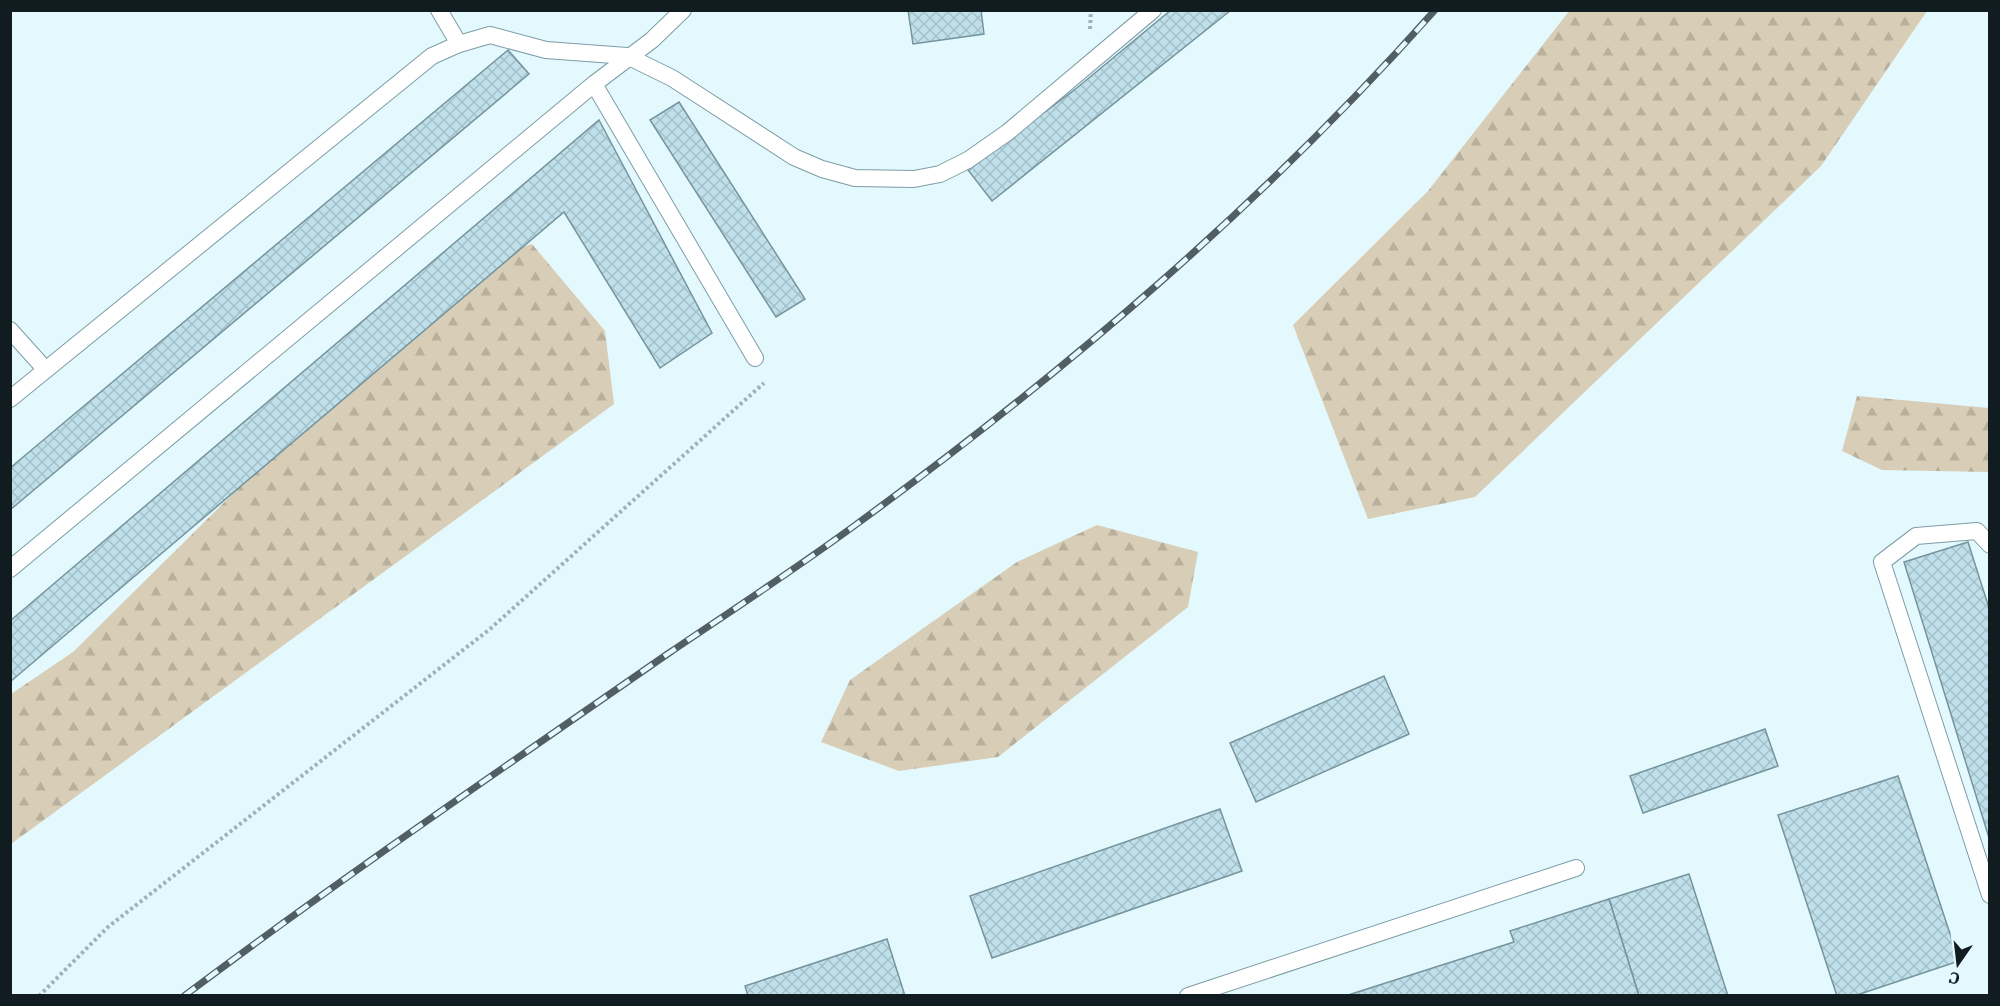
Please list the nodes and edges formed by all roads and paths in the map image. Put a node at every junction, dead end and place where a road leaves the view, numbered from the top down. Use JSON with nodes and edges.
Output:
{"nodes":[{"id":1,"x":440,"y":10,"type":"edge"},
{"id":2,"x":683,"y":10,"type":"edge"},
{"id":3,"x":1152,"y":10,"type":"edge"},
{"id":4,"x":459,"y":44,"type":"junction"},
{"id":5,"x":627,"y":56,"type":"junction"},
{"id":6,"x":594,"y":84,"type":"junction"},
{"id":7,"x":10,"y":330,"type":"edge"},
{"id":8,"x":755,"y":358,"type":"joint"},
{"id":9,"x":45,"y":369,"type":"junction"},
{"id":10,"x":10,"y":399,"type":"edge"},
{"id":11,"x":1989,"y":545,"type":"edge"},
{"id":12,"x":10,"y":569,"type":"edge"},
{"id":13,"x":1576,"y":868,"type":"dead end"},
{"id":14,"x":1989,"y":895,"type":"edge"},
{"id":15,"x":39,"y":996,"type":"edge"},
{"id":16,"x":1188,"y":996,"type":"edge"}],
"edges":[{"from":1,"to":4,"type":"lane"},
{"from":2,"to":5,"type":"lane"},
{"from":3,"to":5,"type":"lane"},
{"from":4,"to":5,"type":"lane"},
{"from":4,"to":9,"type":"lane"},
{"from":5,"to":6,"type":"lane"},
{"from":6,"to":8,"type":"lane"},
{"from":6,"to":12,"type":"lane"},
{"from":7,"to":9,"type":"lane"},
{"from":8,"to":15,"type":"path"},
{"from":9,"to":10,"type":"lane"},
{"from":11,"to":14,"type":"lane"},
{"from":13,"to":16,"type":"lane"}]}
